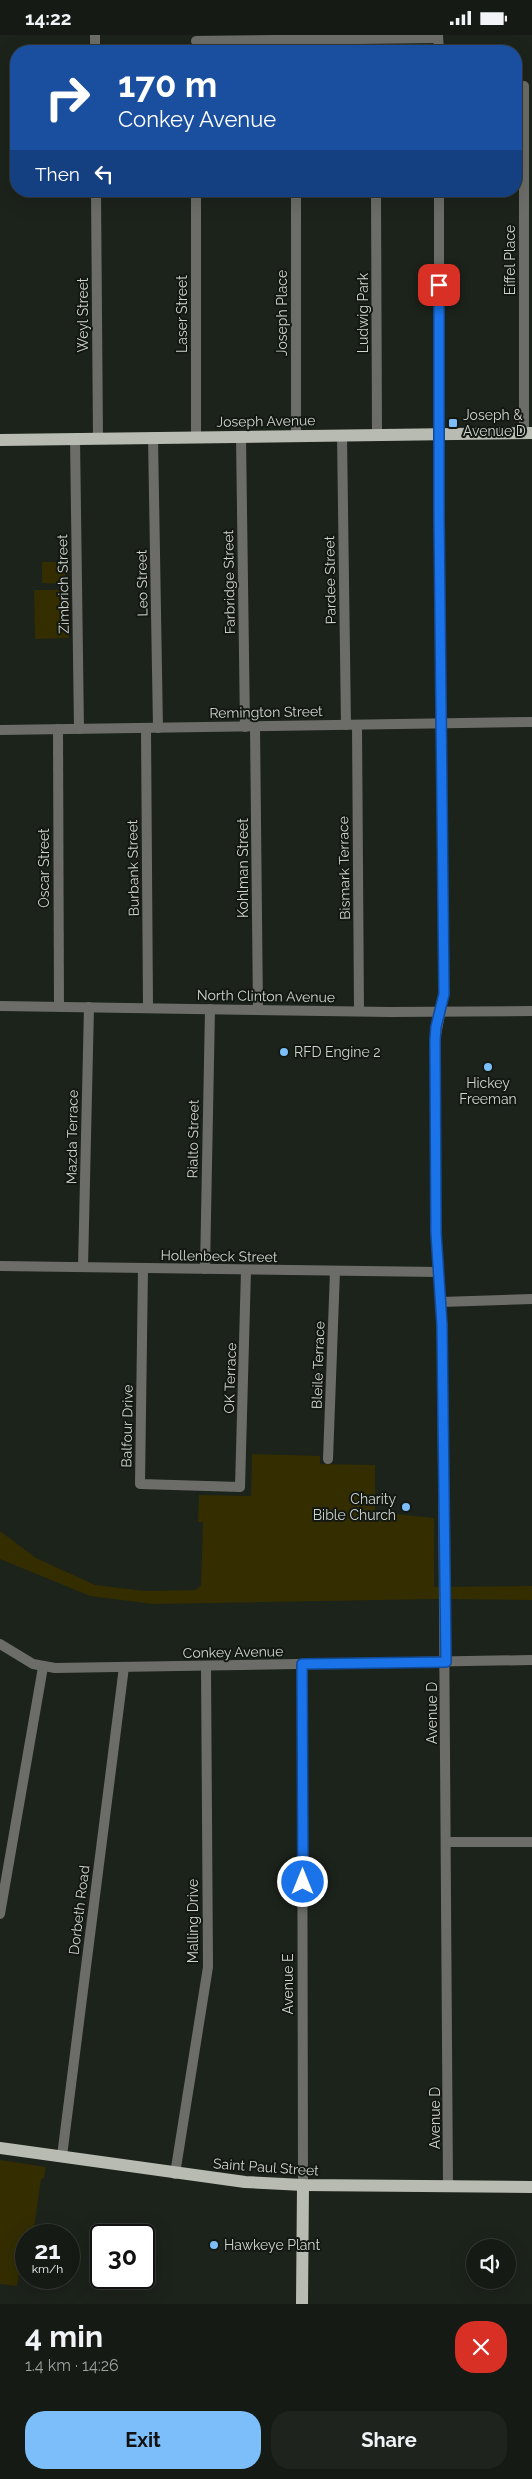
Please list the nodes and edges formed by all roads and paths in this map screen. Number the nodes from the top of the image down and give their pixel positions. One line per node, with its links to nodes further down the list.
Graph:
1 (438, 36): 2 (street)
2 (196, 42)
3 (524, 86): 9 (street, Eiffel Place)
4 (96, 197): 18 (street, Weyl Street)
5 (196, 197): 15 (street, Laser Street)
6 (296, 197): 12 (street, Joseph Place)
7 (376, 197): 10 (street, Ludwig Park)
8 (439, 197): 11 (street, Avenue D)
9 (528, 433): 11 (main road, Joseph Avenue)
10 (377, 434): 11 (main road, Joseph Avenue); 13 (main road, Joseph Avenue)
11 (439, 434): 21 (street, Avenue D)
12 (296, 435): 13 (main road, Joseph Avenue); 16 (main road, Joseph Avenue)
13 (342, 435): 22 (street, Pardee Street)
14 (154, 437): 15 (main road, Joseph Avenue); 18 (main road, Joseph Avenue); 25 (street, Leo Street)
15 (196, 437): 16 (main road, Joseph Avenue)
16 (241, 437): 23 (street, Farbridge Street)
17 (75, 438): 18 (main road, Joseph Avenue); 19 (main road, Joseph Avenue); 27 (street, Zimbrich Street)
18 (98, 438)
19 (0, 440)
20 (532, 722): 21 (street, Remington Street)
21 (441, 723): 22 (street, Remington Street); 37 (street, Avenue D)
22 (351, 725): 23 (street, Remington Street); 35 (street, Bismark Terrace)
23 (250, 727): 25 (street, Remington Street); 34 (street, Kohlman Street)
24 (146, 728): 25 (street, Remington Street); 27 (street, Remington Street); 32 (street, Burbank Street)
25 (158, 728)
26 (58, 729): 27 (street, Remington Street); 28 (street, Remington Street); 30 (street, Oscar Street)
27 (79, 729)
28 (0, 730)
29 (0, 1005): 30 (street, North Clinton Avenue)
30 (59, 1007): 31 (street, North Clinton Avenue)
31 (89, 1007): 32 (street, North Clinton Avenue); 39 (street, Mazda Terrace)
32 (148, 1008): 33 (street, North Clinton Avenue)
33 (210, 1009): 34 (street, North Clinton Avenue); 41 (street, Rialto Street)
34 (258, 1010): 35 (street, North Clinton Avenue)
35 (359, 1011): 37 (street, North Clinton Avenue)
36 (532, 1011): 37 (street, North Clinton Avenue)
37 (441, 1012): 44 (street, Avenue D)
38 (0, 1266): 39 (street, Hollenbeck Street)
39 (83, 1267): 40 (street, Hollenbeck Street)
40 (143, 1268): 41 (street, Hollenbeck Street); 48 (street, Balfour Drive)
41 (205, 1269): 42 (street, Hollenbeck Street)
42 (246, 1270): 43 (street, Hollenbeck Street); 48 (street, OK Terrace)
43 (335, 1271): 44 (street, Hollenbeck Street); 47 (street, Bleile Terrace)
44 (438, 1272): 46 (street, Avenue D)
45 (532, 1299): 46 (street)
46 (441, 1302): 51 (street, Avenue D)
47 (328, 1459)
48 (240, 1487)
49 (0, 1644): 54 (street, Conkey Avenue)
50 (532, 1661): 51 (street, Conkey Avenue)
51 (446, 1662): 52 (street, Conkey Avenue); 56 (street, Avenue D)
52 (302, 1664): 53 (street, Conkey Avenue); 62 (street, Avenue E)
53 (206, 1666): 55 (street, Conkey Avenue); 61 (street, Malling Drive)
54 (43, 1667): 55 (street, Conkey Avenue); 58 (street)
55 (124, 1667): 60 (street, Dorbeth Road)
56 (447, 1842): 57 (street); 63 (street, Avenue D)
57 (532, 1842)
58 (0, 1914)
59 (0, 2148): 60 (main road, Saint Paul Street)
60 (62, 2156): 61 (main road, Saint Paul Street)
61 (175, 2174): 62 (main road, Saint Paul Street)
62 (303, 2185): 63 (main road, Saint Paul Street); 65 (main road, Avenue E)
63 (448, 2186): 64 (main road, Saint Paul Street)
64 (532, 2187)
65 (302, 2304)

